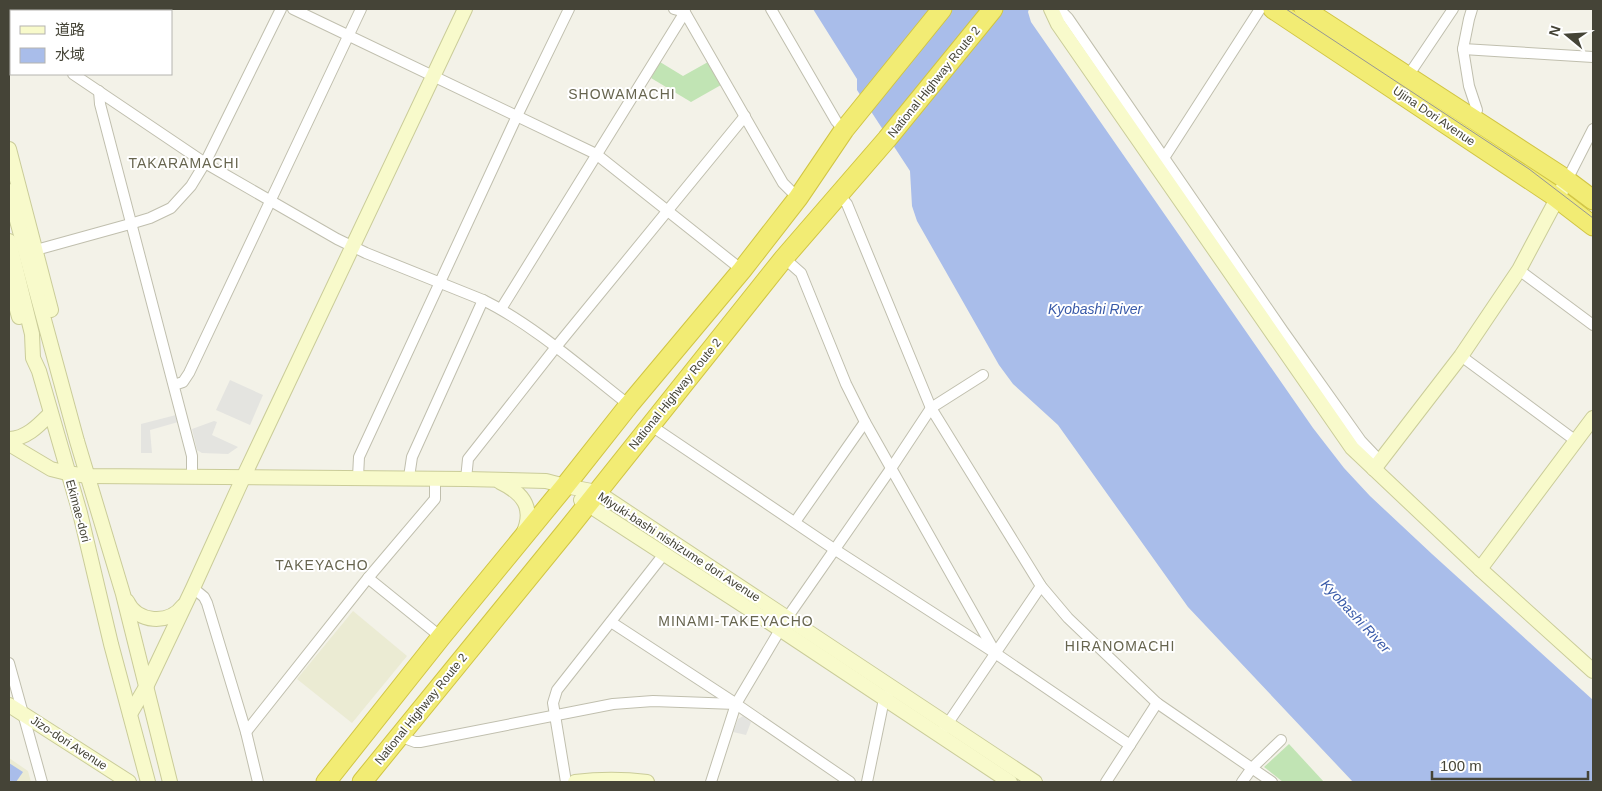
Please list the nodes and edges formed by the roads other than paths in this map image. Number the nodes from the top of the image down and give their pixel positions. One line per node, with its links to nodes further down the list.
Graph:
1 (281, 9): 34 (street)
2 (293, 9): 19 (street)
3 (361, 9): 19 (street)
4 (465, 9): 23 (street)
5 (569, 9): 26 (street)
6 (674, 9): 17 (street)
7 (771, 9): 30 (street)
8 (942, 9): 30 (highway)
9 (993, 9): 37 (highway, National Highway Route 2)
10 (1051, 9): 71 (street)
11 (1060, 9): 33 (street)
12 (1260, 9): 33 (street)
13 (1274, 9): 24 (highway, Ujina Dori Avenue)
14 (1304, 9): 24 (highway, Ujina Dori Avenue)
15 (1452, 9): 18 (street); 24 (street)
16 (1472, 9): 18 (street)
17 (684, 10): 27 (street); 32 (street)
18 (1468, 19): 20 (street)
19 (348, 36): 23 (street); 41 (street)
20 (1464, 49): 21 (street); 28 (street)
21 (1593, 57)
22 (75, 75): 25 (street)
23 (432, 76): 26 (street); 46 (street)
24 (1403, 84): 28 (highway, Ujina Dori Avenue); 39 (highway, Ujina Dori Avenue)
25 (99, 91): 34 (street); 43 (street)
26 (517, 116): 32 (street); 52 (street)
27 (745, 116): 38 (street); 42 (street)
28 (1472, 118): 35 (highway, Ujina Dori Avenue)
29 (1593, 129): 35 (street)
30 (844, 130): 38 (highway)
31 (9, 148): 47 (street)
32 (596, 154): 42 (street); 54 (street)
33 (1164, 158): 71 (street)
34 (205, 164): 41 (street); 43 (street)
35 (1567, 180): 39 (street); 40 (highway, Ujina Dori Avenue)
36 (9, 192): 59 (street)
37 (839, 194): 48 (highway, National Highway Route 2); 63 (street)
38 (798, 198): 49 (highway)
39 (1556, 198): 44 (highway, Ujina Dori Avenue); 50 (street)
40 (1593, 200)
41 (270, 201): 46 (street); 61 (street)
42 (667, 211): 49 (street); 56 (street)
43 (130, 224): 47 (street); 61 (street)
44 (1593, 226)
45 (9, 241): 58 (street, Ekimae-dori)
46 (353, 247): 52 (street); 77 (street)
47 (36, 250): 59 (street)
48 (784, 258): 66 (street); 67 (highway, National Highway Route 2)
49 (742, 270): 62 (highway)
50 (1519, 270): 55 (street); 57 (street)
51 (9, 280): 58 (street)
52 (440, 283): 53 (street); 76 (street)
53 (484, 300): 54 (street); 78 (street)
54 (501, 308): 56 (street)
55 (1593, 326)
56 (556, 347): 62 (street); 80 (street)
57 (1461, 356): 69 (street); 71 (street)
58 (33, 358): 64 (street, Ekimae-dori)
59 (56, 361): 74 (street)
60 (983, 375): 63 (street)
61 (174, 385): 75 (street)
62 (629, 405): 82 (highway)
63 (931, 408): 72 (street); 90 (street)
64 (50, 414): 68 (street); 73 (street, Ekimae-dori)
65 (1593, 418): 69 (street)
66 (865, 422): 72 (street); 84 (street)
67 (650, 425): 83 (highway, National Highway Route 2); 84 (street)
68 (9, 439)
69 (1576, 442): 88 (street)
70 (9, 444): 73 (street, Miyuki-bashi nishizume dori Avenue)
71 (1377, 465): 88 (street)
72 (892, 468): 86 (street); 96 (street)
73 (67, 474): 74 (street, Miyuki-bashi nishizume dori Avenue); 105 (street, Ekimae-dori)
74 (88, 476): 75 (street, Miyuki-bashi nishizume dori Avenue); 91 (street)
75 (192, 476): 77 (street, Miyuki-bashi nishizume dori Avenue)
76 (358, 477): 77 (street, Miyuki-bashi nishizume dori Avenue); 78 (street, Miyuki-bashi nishizume dori Avenue)
77 (242, 478): 92 (street)
78 (409, 478): 79 (street, Miyuki-bashi nishizume dori Avenue)
79 (435, 479): 80 (street, Miyuki-bashi nishizume dori Avenue); 89 (street)
80 (466, 479): 81 (street, Miyuki-bashi nishizume dori Avenue)
81 (496, 480): 82 (street, Miyuki-bashi nishizume dori Avenue); 85 (street)
82 (565, 486): 83 (street, Miyuki-bashi nishizume dori Avenue); 85 (highway)
83 (592, 498): 87 (street, Miyuki-bashi nishizume dori Avenue); 94 (street, Miyuki-bashi nishizume dori Avenue); 109 (highway, National Highway Route 2)
84 (795, 522): 86 (street)
85 (520, 541): 95 (highway)
86 (834, 549): 94 (street); 96 (street)
87 (664, 554): 93 (street); 94 (street, Miyuki-bashi nishizume dori Avenue)
88 (1480, 569): 98 (street)
89 (368, 578): 95 (street); 108 (street)
90 (1041, 586): 96 (street); 101 (street)
91 (123, 594): 92 (street); 99 (street)
92 (190, 594): 99 (street); 108 (street)
93 (611, 622): 102 (street); 106 (street)
94 (783, 624): 100 (street, Miyuki-bashi nishizume dori Avenue); 102 (street)
95 (442, 637): 118 (highway)
96 (995, 653): 107 (street); 111 (street)
97 (9, 663): 104 (street)
98 (1593, 671)
99 (146, 687): 105 (street); 116 (street)
100 (888, 694): 107 (street, Miyuki-bashi nishizume dori Avenue); 125 (street)
101 (1157, 703): 111 (street); 112 (street)
102 (736, 704): 106 (street); 123 (street); 124 (street)
103 (9, 705): 104 (street, Jizo-dori Avenue)
104 (23, 714): 113 (street); 114 (street, Jizo-dori Avenue)
105 (130, 714): 115 (street, Ekimae-dori)
106 (555, 715): 109 (street); 120 (street)
107 (943, 730): 126 (street, Miyuki-bashi nishizume dori Avenue); 127 (street, Miyuki-bashi nishizume dori Avenue)
108 (246, 732): 117 (street)
109 (399, 736): 119 (highway, National Highway Route 2)
110 (1281, 740): 112 (street)
111 (1130, 745): 128 (street)
112 (1252, 768): 129 (street); 130 (street)
113 (42, 782)
114 (129, 782)
115 (148, 782)
116 (170, 782)
117 (258, 782)
118 (326, 782)
119 (362, 782)
120 (566, 782)
121 (575, 782): 122 (street)
122 (647, 782)
123 (711, 782)
124 (850, 782)
125 (867, 782)
126 (1010, 782)
127 (1035, 782)
128 (1106, 782)
129 (1242, 782)
130 (1272, 782)

